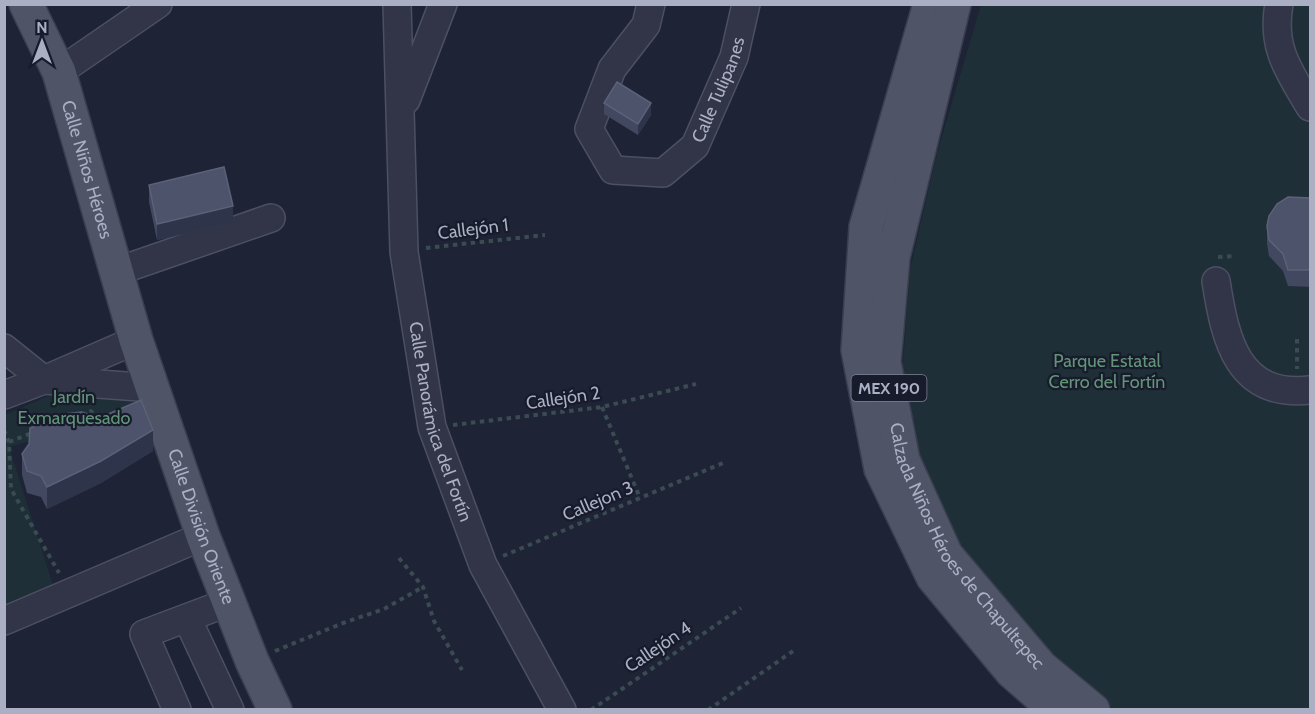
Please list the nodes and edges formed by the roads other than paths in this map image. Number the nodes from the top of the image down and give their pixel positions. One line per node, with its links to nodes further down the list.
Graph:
1 (26, 4): 10 (main road, Calle Niños Héroes)
2 (158, 4): 10 (street)
3 (397, 4): 12 (street, Calle Panorámica del Fortín)
4 (443, 4): 12 (street)
5 (651, 4): 6 (street, Calle Tulipanes)
6 (746, 4)
7 (930, 4): 30 (main road, Calzada Niños Héroes de Chapultepec / MEX 190)
8 (954, 4): 31 (main road, Calzada Niños Héroes de Chapultepec / MEX 190)
9 (1279, 4): 11 (street)
10 (59, 72): 14 (main road, Calle Niños Héroes)
11 (1311, 107)
12 (402, 110): 29 (street, Calle Panorámica del Fortín)
13 (271, 218): 14 (street)
14 (118, 270): 16 (main road, Calle Niños Héroes)
15 (1216, 281): 20 (street)
16 (136, 340): 18 (street); 19 (main road, Calle División Oriente)
17 (4, 348): 18 (street)
18 (44, 380): 19 (street); 21 (street)
19 (153, 388): 22 (main road, Calle División Oriente)
20 (1311, 390)
21 (4, 395)
22 (203, 536): 23 (main road, Calle División Oriente); 25 (street)
23 (229, 602): 24 (street); 28 (main road, Calle División Oriente)
24 (187, 618): 26 (street); 27 (street)
25 (4, 621)
26 (177, 710)
27 (230, 710)
28 (275, 710)
29 (562, 710)
30 (1056, 710)
31 (1093, 710)

